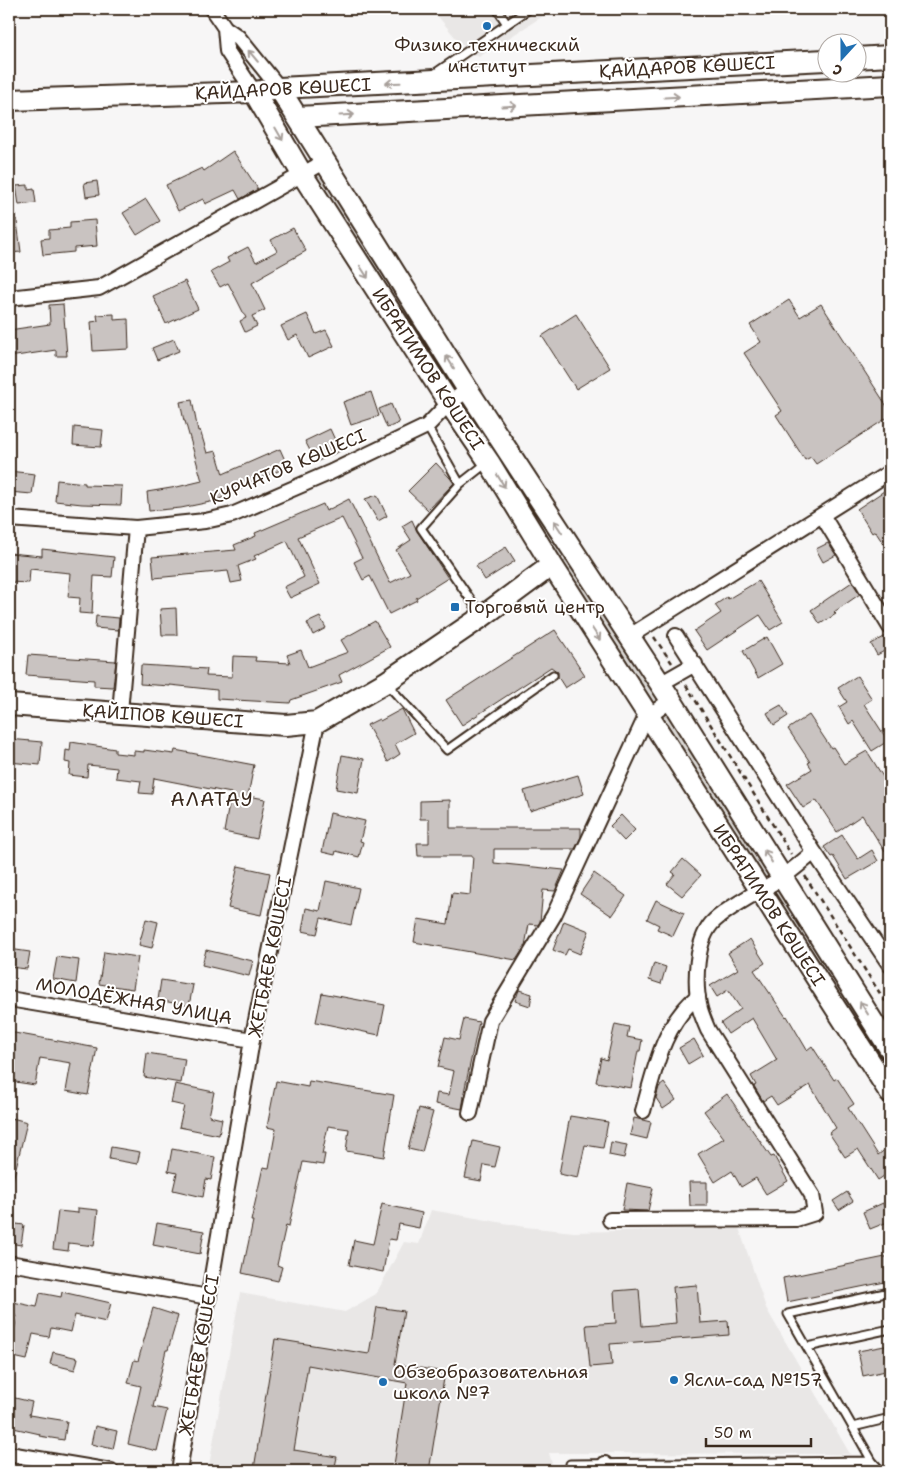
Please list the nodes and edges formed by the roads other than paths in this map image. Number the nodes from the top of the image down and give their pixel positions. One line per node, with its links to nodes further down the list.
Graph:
1 (212, 9): 5 (street, ИБРАГИМОВ КӨШЕСІ)
2 (497, 9): 4 (lane)
3 (529, 9): 4 (lane)
4 (507, 24): 9 (lane)
5 (225, 28): 11 (street, ИБРАГИМОВ КӨШЕСІ, one-way to 5); 12 (street, ИБРАГИМОВ КӨШЕСІ)
6 (890, 56): 7 (street)
7 (866, 57)
8 (816, 61): 9 (street, ҚАЙДАРОВ КӨШЕСІ)
9 (424, 81): 11 (street, ҚАЙДАРОВ КӨШЕСІ, one-way to 11)
10 (890, 85): 14 (street, one-way to 10)
11 (279, 88): 12 (street, ҚАЙДАРОВ КӨШЕСІ); 14 (street, ИБРАГИМОВ КӨШЕСІ)
12 (254, 92): 13 (street, ҚАЙДАРОВ КӨШЕСІ); 16 (street, ИБРАГИМОВ КӨШЕСІ, one-way to 16)
13 (9, 100)
14 (298, 118): 15 (street, ИБРАГИМОВ КӨШЕСІ)
15 (326, 161): 16 (street); 18 (street, ИБРАГИМОВ КӨШЕСІ, one-way to 15)
16 (302, 174): 17 (street); 19 (street, ИБРАГИМОВ КӨШЕСІ, one-way to 19)
17 (9, 298)
18 (468, 390): 19 (street, КУРЧАТОВ КӨШЕСІ); 27 (street, ИБРАГИМОВ КӨШЕСІ, one-way to 18)
19 (449, 403): 20 (street, КУРЧАТОВ КӨШЕСІ); 21 (street, ИБРАГИМОВ КӨШЕСІ)
20 (427, 426): 23 (lane); 26 (street, КУРЧАТОВ КӨШЕСІ)
21 (489, 462): 23 (lane); 28 (street, ИБРАГИМОВ КӨШЕСІ, one-way to 28)
22 (890, 472): 24 (street)
23 (460, 484): 29 (lane)
24 (822, 515): 30 (street); 31 (street)
25 (9, 519): 26 (street, КУРЧАТОВ КӨШЕСІ)
26 (136, 528): 38 (street)
27 (575, 553): 28 (street); 31 (street, ИБРАГИМОВ КӨШЕСІ)
28 (552, 565): 29 (street); 39 (street, ИБРАГИМОВ КӨШЕСІ, one-way to 39)
29 (482, 616): 35 (street)
30 (890, 627)
31 (630, 636): 36 (street, ИБРАГИМОВ КӨШЕСІ)
32 (676, 636): 33 (street)
33 (695, 664): 36 (street); 41 (street)
34 (553, 675): 35 (lane)
35 (386, 682): 40 (street)
36 (665, 692): 39 (street); 42 (street, ИБРАГИМОВ КӨШЕСІ, one-way to 36)
37 (9, 705): 38 (street, ҚАЙІПОВ КӨШЕСІ)
38 (120, 712): 40 (street, ҚАЙІПОВ КӨШЕСІ)
39 (649, 716): 43 (street, ИБРАГИМОВ КӨШЕСІ); 51 (street)
40 (317, 722): 47 (street, ЖЕТБАЕВ КӨШЕСІ)
41 (814, 852): 42 (street); 44 (street)
42 (782, 878): 43 (street); 48 (street, ИБРАГИМОВ КӨШЕСІ, one-way to 42)
43 (760, 890): 45 (street); 49 (street, ИБРАГИМОВ КӨШЕСІ)
44 (890, 965)
45 (698, 996): 50 (street); 52 (street)
46 (9, 999): 47 (street, МОЛОДЁЖНАЯ УЛИЦА)
47 (252, 1040): 55 (street, ЖЕТБАЕВ КӨШЕСІ)
48 (890, 1049)
49 (890, 1093)
50 (643, 1110)
51 (470, 1113)
52 (610, 1220)
53 (9, 1263): 55 (street)
54 (890, 1292): 57 (lane)
55 (209, 1297): 65 (street, ЖЕТБАЕВ КӨШЕСІ)
56 (890, 1329): 57 (lane)
57 (806, 1347): 59 (lane)
58 (890, 1418): 59 (lane)
59 (853, 1427): 61 (lane)
60 (9, 1454): 64 (street)
61 (872, 1461): 63 (lane); 66 (lane)
62 (570, 1464): 63 (lane)
63 (606, 1468)
64 (111, 1471)
65 (179, 1471)
66 (881, 1471)

